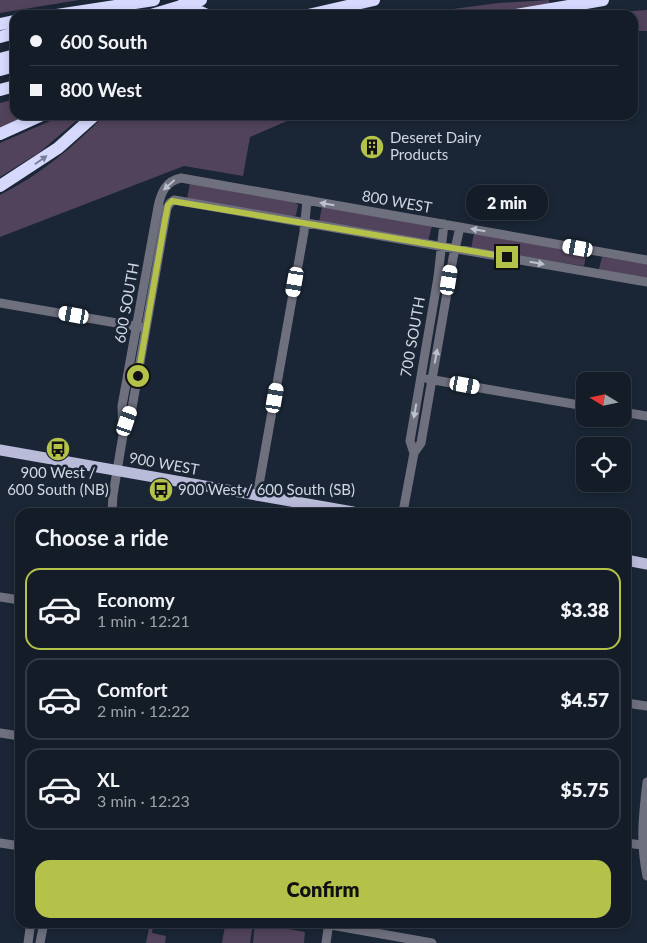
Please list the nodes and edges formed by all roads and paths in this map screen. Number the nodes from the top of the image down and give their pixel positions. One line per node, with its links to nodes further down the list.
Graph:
1 (154, 0): 7 (highway)
2 (167, 0): 8 (highway)
3 (177, 0): 10 (highway)
4 (201, 0): 9 (highway)
5 (374, 0): 11 (highway)
6 (603, 0): 12 (highway)
7 (89, 10)
8 (122, 10)
9 (168, 10)
10 (197, 10)
11 (330, 10)
12 (545, 10)
13 (31, 120): 15 (highway)
14 (89, 120): 16 (highway, one-way to 14)
15 (0, 134)
16 (0, 186)
17 (307, 200): 18 (street, 800 WEST, one-way to 18); 19 (street); 20 (street, 800 WEST, one-way to 17)
18 (158, 206): 29 (street, 600 SOUTH)
19 (305, 222): 22 (street); 29 (street, 600 SOUTH); 38 (street)
20 (444, 224): 21 (street, 800 WEST); 22 (street, 700 SOUTH)
21 (460, 227): 23 (street, 700 SOUTH); 24 (street, 800 WEST, one-way to 21)
22 (442, 246): 23 (street); 27 (street, 700 SOUTH)
23 (455, 248): 25 (street, one-way to 25); 28 (street, 700 SOUTH)
24 (647, 260)
25 (647, 282)
26 (0, 302): 29 (street)
27 (432, 309): 28 (street); 30 (street, 700 SOUTH)
28 (444, 312): 31 (street, 700 SOUTH, one-way to 28)
29 (141, 327): 37 (street, 600 SOUTH)
30 (421, 378): 31 (street); 36 (street, 700 SOUTH, one-way to 36)
31 (432, 380): 32 (street); 36 (street, 700 SOUTH)
32 (576, 404)
33 (631, 413): 34 (street)
34 (647, 416)
35 (0, 450): 37 (main road, 900 WEST)
36 (414, 453): 41 (street, 700 SOUTH)
37 (117, 471): 38 (main road, 900 WEST); 39 (street, 600 SOUTH)
38 (257, 496): 40 (main road, 900 WEST)
39 (112, 508)
40 (329, 508)
41 (404, 508)
42 (631, 561): 43 (main road)
43 (647, 564)
44 (0, 596): 45 (street)
45 (15, 599)
46 (631, 704): 47 (street)
47 (647, 706)
48 (0, 733): 49 (street)
49 (15, 735)
50 (647, 782): 54 (street)
51 (0, 843): 53 (street)
52 (631, 844): 54 (street)
53 (15, 845)
54 (642, 845): 55 (street)
55 (647, 876)
56 (30, 928): 60 (street)
57 (43, 928): 61 (street)
58 (328, 928): 62 (street)
59 (351, 928): 63 (street)
60 (28, 943)
61 (40, 943)
62 (326, 943)
63 (432, 943)

